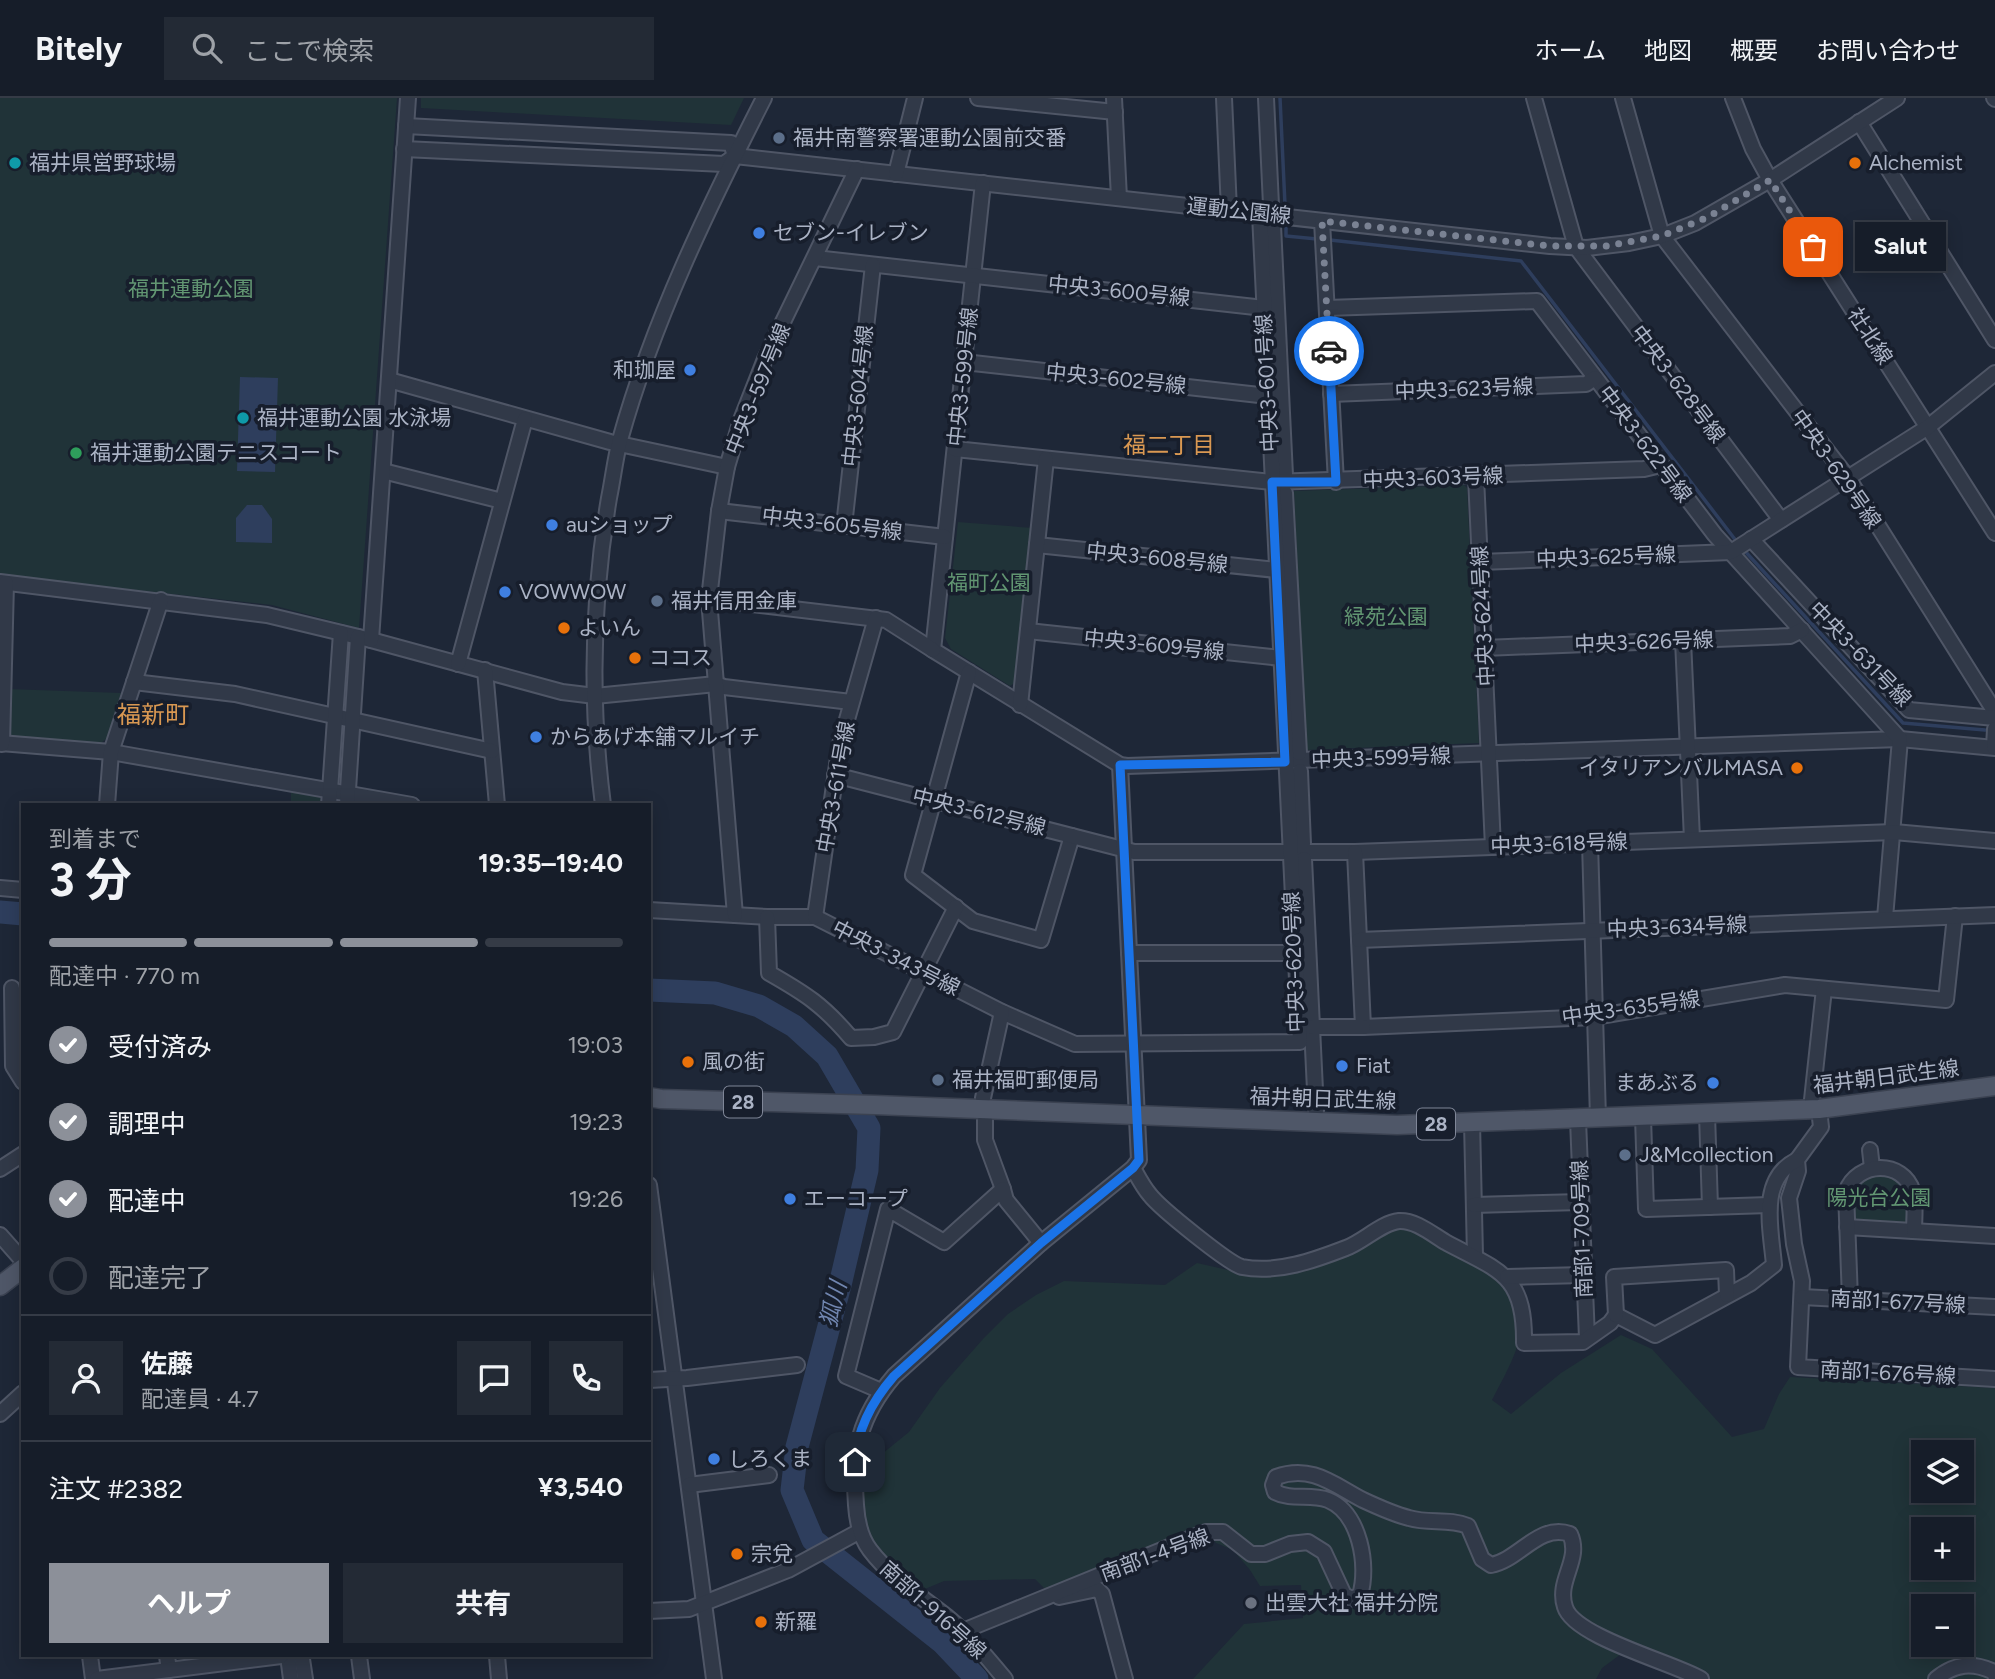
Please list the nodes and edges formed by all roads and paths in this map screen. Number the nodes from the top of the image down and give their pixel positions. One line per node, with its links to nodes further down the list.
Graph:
1 (408, 98): 13 (street)
2 (764, 98): 15 (street)
3 (915, 98): 17 (street)
4 (978, 98): 11 (street)
5 (1224, 98): 22 (street)
6 (1266, 98): 21 (street, 中央3-601号線)
7 (1534, 98): 26 (street)
8 (1623, 98): 25 (street)
9 (1733, 98): 18 (street, 社北線)
10 (1897, 98): 12 (street, 運動公園線)
11 (1114, 105): 20 (street)
12 (1858, 122): 18 (street, 運動公園線); 32 (street)
13 (406, 126): 14 (street); 15 (street)
14 (404, 149): 15 (street); 36 (street)
15 (735, 156): 16 (street, 運動公園線); 41 (street)
16 (857, 169): 17 (street, 運動公園線); 27 (street, 中央3-597号線)
17 (896, 174): 19 (street, 運動公園線)
18 (1770, 180): 25 (street, 運動公園線); 40 (street, 社北線)
19 (983, 183): 20 (street, 運動公園線); 29 (street, 中央3-599号線)
20 (1119, 198): 22 (street, 運動公園線)
21 (1265, 209): 22 (street, 運動公園線); 23 (street, 運動公園線); 30 (street, 中央3-601号線)
22 (1229, 211)
23 (1322, 221): 26 (street, 運動公園線); 31 (street)
24 (1273, 225): 49 (street)
25 (1662, 236): 26 (street, 運動公園線); 48 (street, 中央3-629号線)
26 (1577, 247): 54 (street, 中央3-628号線)
27 (815, 258): 28 (street, 中央3-600号線); 45 (street, 中央3-597号線)
28 (873, 265): 29 (street, 中央3-600号線); 55 (street, 中央3-604号線)
29 (974, 275): 30 (street, 中央3-600号線); 33 (street, 中央3-599号線)
30 (1264, 308): 38 (street, 中央3-601号線)
31 (1327, 308): 35 (street, 中央3-622号線); 37 (street)
32 (1995, 340)
33 (964, 362): 38 (street, 中央3-602号線); 42 (street, 中央3-599号線)
34 (1995, 373): 40 (street)
35 (1595, 378): 37 (street, 中央3-623号線); 44 (street, 中央3-622号線)
36 (388, 380): 39 (street); 46 (street)
37 (1331, 394): 50 (street)
38 (1268, 396): 49 (street, 中央3-601号線)
39 (525, 419): 41 (street); 52 (street)
40 (1928, 427): 48 (street); 56 (street, 社北線)
41 (619, 443): 45 (street); 79 (street)
42 (955, 449): 43 (street, 中央3-603号線); 57 (street, 中央3-599号線)
43 (1046, 459): 49 (street, 中央3-603号線); 58 (street)
44 (1661, 465): 47 (street, 中央3-603号線); 59 (street, 中央3-622号線)
45 (727, 467): 53 (street, 中央3-597号線)
46 (383, 471): 52 (street); 69 (street)
47 (1476, 477): 50 (street, 中央3-603号線); 60 (street, 中央3-624号線)
48 (1848, 478): 54 (street); 82 (street, 中央3-629号線)
49 (1278, 479): 50 (street, 中央3-603号線); 61 (street, 中央3-601号線)
50 (1336, 482)
51 (1285, 493): 93 (street)
52 (502, 501): 74 (street)
53 (719, 511): 55 (street, 中央3-605号線); 63 (street, 中央3-597号線)
54 (1781, 520): 59 (street)
55 (844, 526): 57 (street, 中央3-605号線)
56 (1995, 533)
57 (945, 537): 72 (street, 中央3-599号線)
58 (1037, 545): 61 (street, 中央3-608号線); 67 (street)
59 (1741, 546): 60 (street, 中央3-625号線); 66 (street, 中央3-622号線); 85 (street, 中央3-631号線)
60 (1480, 562): 71 (street, 中央3-624号線)
61 (1276, 570): 73 (street, 中央3-601号線)
62 (3, 582): 64 (street); 88 (street)
63 (709, 598): 65 (street); 78 (street, 中央3-597号線)
64 (161, 600): 68 (street); 77 (street)
65 (876, 618): 72 (street); 80 (street, 中央3-611号線)
66 (1802, 630): 70 (street, 中央3-626号線); 87 (street, 中央3-622号線)
67 (1028, 631): 73 (street, 中央3-609号線); 81 (street)
68 (341, 633): 69 (street); 83 (street)
69 (365, 638): 74 (street); 84 (street)
70 (1683, 640): 71 (street, 中央3-626号線); 89 (street)
71 (1485, 648): 94 (street, 中央3-624号線)
72 (933, 650): 76 (street)
73 (1280, 658): 95 (street, 中央3-601号線)
74 (458, 664): 75 (street)
75 (485, 670): 79 (street); 91 (street)
76 (969, 672): 81 (street); 101 (street)
77 (134, 682): 83 (street); 92 (street)
78 (716, 684): 79 (street); 80 (street); 120 (street, 中央3-597号線)
79 (595, 696): 105 (street)
80 (851, 702): 98 (street, 中央3-611号線)
81 (1020, 705): 96 (street)
82 (1995, 712)
83 (336, 716): 84 (street); 99 (street)
84 (353, 718): 91 (street); 100 (street)
85 (1995, 718)
86 (1995, 729): 90 (street)
87 (1900, 739): 89 (street, 中央3-599号線); 90 (street, 中央3-599号線); 106 (street)
88 (1, 743): 92 (street)
89 (1689, 747): 94 (street, 中央3-599号線); 108 (street)
90 (1994, 747)
91 (492, 751): 104 (street)
92 (111, 752): 99 (street); 102 (street)
93 (1299, 753)
94 (1490, 755): 95 (street, 中央3-599号線); 111 (street, 中央3-624号線)
95 (1285, 762): 96 (street, 中央3-599号線); 112 (street, 中央3-620号線)
96 (1120, 765): 113 (street)
97 (1300, 771): 112 (street)
98 (835, 775): 101 (street, 中央3-612号線); 124 (street, 中央3-611号線)
99 (329, 798): 100 (street)
100 (348, 799): 103 (street)
101 (934, 801): 107 (street, 中央3-612号線); 118 (street)
102 (107, 803)
103 (391, 803)
104 (497, 803)
105 (603, 803)
106 (1894, 832): 108 (street, 中央3-618号線); 109 (street, 中央3-618号線); 125 (street)
107 (1072, 836): 113 (street, 中央3-612号線); 118 (street)
108 (1692, 839): 110 (street, 中央3-618号線)
109 (1995, 841)
110 (1590, 843): 111 (street, 中央3-618号線); 126 (street)
111 (1493, 847): 114 (street, 中央3-618号線)
112 (1297, 848): 113 (street, 中央3-618号線); 114 (street, 中央3-618号線); 129 (street, 中央3-620号線)
113 (1124, 850): 128 (street)
114 (1355, 852): 127 (street)
115 (1304, 859): 135 (street)
116 (0, 888): 117 (street)
117 (21, 890)
118 (956, 907): 130 (street)
119 (651, 910): 120 (street, 中央3-343号線)
120 (735, 915): 123 (street, 中央3-343号線)
121 (1995, 915): 122 (street, 中央3-634号線)
122 (1955, 916): 125 (street, 中央3-634号線); 132 (street, 中央3-635号線)
123 (766, 917): 124 (street, 中央3-343号線); 130 (street)
124 (815, 917): 130 (street, 中央3-343号線)
125 (1885, 918): 126 (street, 中央3-634号線)
126 (1592, 930): 127 (street, 中央3-634号線); 134 (street)
127 (1359, 940): 136 (street)
128 (1129, 953): 129 (street); 137 (street)
129 (1296, 953): 137 (street, 中央3-620号線)
130 (923, 972): 133 (street, 中央3-343号線)
131 (12, 988): 138 (street)
132 (1824, 989): 134 (street, 中央3-635号線); 143 (street, 南部1-676号線)
133 (1002, 1012): 137 (street, 中央3-343号線); 142 (street)
134 (1594, 1017): 136 (street, 中央3-635号線); 148 (street)
135 (1313, 1027): 136 (street, 中央3-635号線); 144 (street)
136 (1363, 1027)
137 (1134, 1043): 146 (street)
138 (7, 1066): 139 (street)
139 (21, 1080)
140 (1995, 1086): 143 (main road, 福井朝日武生線 / 28)
141 (651, 1097): 146 (main road, 福井朝日武生線 / 28)
142 (983, 1098)
143 (1815, 1109): 145 (main road, 福井朝日武生線 / 28); 154 (street, 南部1-676号線)
144 (1316, 1111)
145 (1707, 1114): 147 (main road, 福井朝日武生線 / 28); 163 (street)
146 (1138, 1116): 151 (main road, 福井朝日武生線 / 28); 155 (street)
147 (1643, 1117): 148 (main road, 福井朝日武生線 / 28); 163 (street)
148 (1598, 1118): 150 (main road, 福井朝日武生線 / 28)
149 (985, 1120): 158 (street)
150 (1578, 1120): 151 (main road, 福井朝日武生線 / 28); 160 (street, 南部1-709号線)
151 (1472, 1122): 161 (street)
152 (1870, 1150): 156 (street)
153 (21, 1155): 157 (street)
154 (1797, 1160): 162 (street); 176 (street, 南部1-676号線)
155 (1133, 1168): 168 (street, 南部1-916号線); 169 (street)
156 (1872, 1168): 164 (street); 165 (street)
157 (0, 1169)
158 (1003, 1189): 168 (street); 185 (street)
159 (651, 1200): 182 (street)
160 (1581, 1202): 161 (street); 172 (street, 南部1-709号線)
161 (1474, 1205): 169 (street)
162 (1769, 1205): 163 (street); 175 (street)
163 (1710, 1207)
164 (1847, 1227): 165 (street); 177 (street)
165 (1914, 1231): 167 (street)
166 (0, 1235): 170 (street)
167 (1995, 1236)
168 (1041, 1243): 185 (street, 南部1-916号線)
169 (1475, 1256): 173 (street)
170 (21, 1259)
171 (21, 1270): 174 (main road)
172 (1584, 1275): 173 (street); 180 (street, 南部1-709号線)
173 (1507, 1277): 180 (street)
174 (0, 1286)
175 (1727, 1295): 179 (street); 179 (street)
176 (1802, 1297): 177 (street, 南部1-677号線); 183 (street, 南部1-676号線)
177 (1850, 1299): 178 (street, 南部1-677号線)
178 (1995, 1307)
179 (1616, 1315): 180 (street)
180 (1587, 1338)
181 (797, 1365): 182 (street)
182 (675, 1378): 184 (street); 189 (street)
183 (1995, 1379)
184 (651, 1380)
185 (881, 1391): 190 (street, 南部1-916号線)
186 (21, 1396): 187 (street)
187 (0, 1414)
188 (769, 1475): 189 (street)
189 (689, 1485): 192 (street)
190 (860, 1531): 192 (street); 194 (street, 南部1-916号線)
191 (1039, 1600): 194 (street, 南部1-4号線); 209 (street); 210 (street, 南部1-4号線)
192 (704, 1601): 193 (street); 207 (street)
193 (651, 1611)
194 (963, 1631): 208 (street, 南部1-916号線)
195 (90, 1657): 202 (street)
196 (265, 1657): 200 (street)
197 (359, 1657): 205 (street)
198 (497, 1657): 206 (street)
199 (295, 1658): 203 (street); 204 (street)
200 (168, 1663): 202 (street)
201 (1995, 1675): 211 (street)
202 (95, 1679)
203 (291, 1679)
204 (305, 1679)
205 (362, 1679)
206 (499, 1679)
207 (714, 1679)
208 (1005, 1679)
209 (1125, 1679)
210 (1701, 1679)
211 (1936, 1679)

